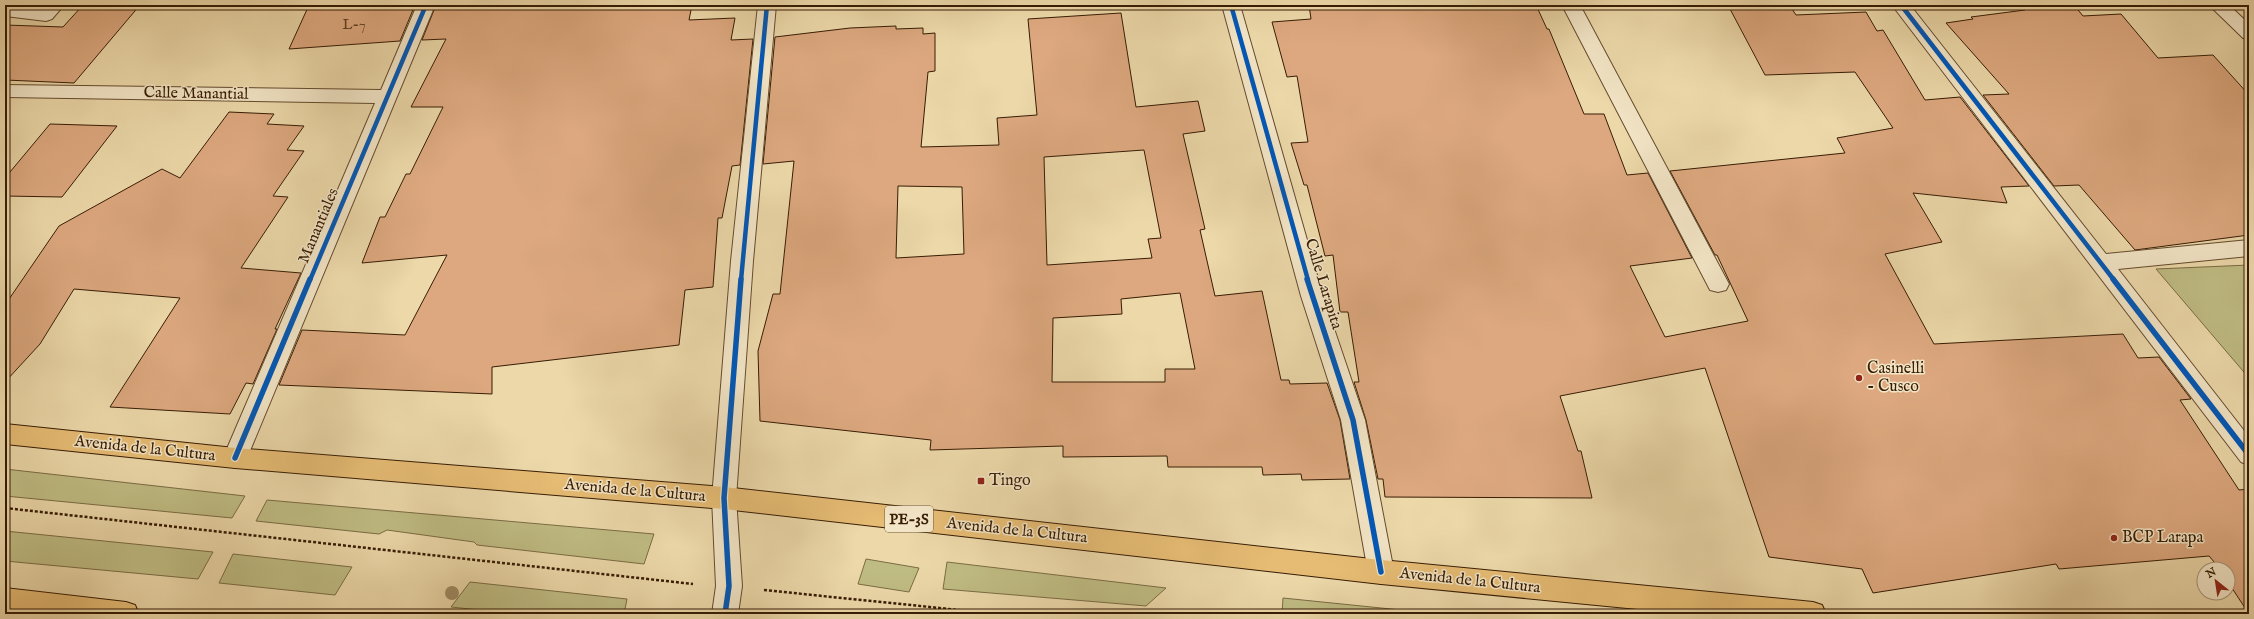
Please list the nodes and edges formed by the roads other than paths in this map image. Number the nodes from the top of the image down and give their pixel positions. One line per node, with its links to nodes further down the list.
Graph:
1 (55, 5): 8 (street)
2 (426, 5): 11 (street, Manantiales)
3 (766, 5): 18 (street)
4 (1231, 5): 19 (street, Calle Larapita)
5 (1571, 5): 14 (street)
6 (1901, 5): 13 (street)
7 (2218, 5): 9 (street)
8 (5, 10)
9 (2249, 34)
10 (5, 91): 11 (street, Calle Manantial)
11 (387, 97): 17 (street, Manantiales)
12 (2249, 248): 13 (street)
13 (2101, 263): 16 (street)
14 (1718, 284)
15 (5, 434): 17 (highway, Avenida de la Cultura / PE-3S)
16 (2249, 455)
17 (235, 458): 18 (highway, Avenida de la Cultura / PE-3S)
18 (724, 498): 19 (highway, Avenida de la Cultura / PE-3S); 22 (street)
19 (1381, 572): 23 (highway, Avenida de la Cultura / PE-3S)
20 (5, 600): 21 (highway)
21 (126, 614)
22 (725, 614)
23 (1813, 614)

